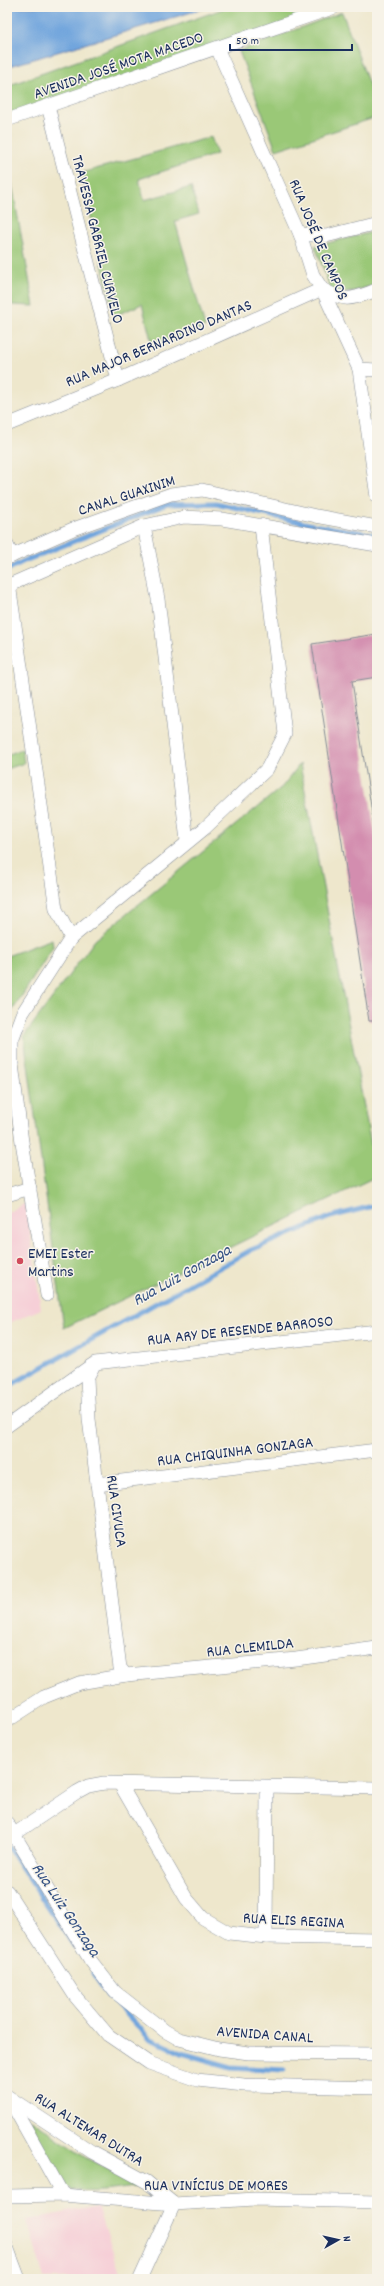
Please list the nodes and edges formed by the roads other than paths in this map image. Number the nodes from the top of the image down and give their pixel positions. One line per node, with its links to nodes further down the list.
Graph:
1 (335, 7): 2 (street, AVENIDA JOSÉ MOTA MACEDO)
2 (217, 48): 3 (street, AVENIDA JOSÉ MOTA MACEDO); 6 (street, RUA JOSÉ DE CAMPOS)
3 (48, 106): 4 (street, AVENIDA JOSÉ MOTA MACEDO); 11 (street, TRAVESSA GABRIEL CURVELO)
4 (7, 120)
5 (377, 223): 6 (street)
6 (300, 234): 7 (street, RUA JOSÉ DE CAMPOS)
7 (322, 289): 8 (street); 9 (street, RUA JOSÉ DE CAMPOS); 11 (street, RUA MAJOR BERNARDINO DANTAS)
8 (377, 290)
9 (359, 369): 10 (street); 13 (street, RUA JOSÉ DE CAMPOS)
10 (377, 370)
11 (118, 380): 12 (street, RUA MAJOR BERNARDINO DANTAS)
12 (7, 425)
13 (377, 497)
14 (261, 525): 15 (street); 17 (street); 20 (street)
15 (144, 526): 19 (street); 20 (street)
16 (377, 527): 18 (street, CANAL GUAXINIM)
17 (377, 545)
18 (9, 553)
19 (8, 585): 21 (street)
20 (188, 841): 21 (street)
21 (71, 938): 22 (street)
22 (11, 1094): 23 (street)
23 (30, 1188): 24 (street); 25 (street)
24 (7, 1195)
25 (47, 1295)
26 (377, 1331): 27 (street, RUA ARY DE RESENDE BARROSO)
27 (101, 1362): 28 (street); 30 (street, RUA CIVUCA)
28 (7, 1426)
29 (377, 1450): 30 (street, RUA CHIQUINHA GONZAGA)
30 (97, 1484): 32 (street, RUA CIVUCA)
31 (377, 1648): 32 (street, RUA CLEMILDA)
32 (126, 1675): 33 (street, RUA CLEMILDA)
33 (7, 1721)
34 (120, 1784): 35 (street); 38 (street); 40 (street, RUA ELIS REGINA)
35 (266, 1787): 36 (street); 40 (street)
36 (377, 1788)
37 (7, 1823): 38 (street, AVENIDA CANAL)
38 (9, 1838): 42 (street, AVENIDA CANAL)
39 (7, 1891): 43 (street)
40 (266, 1938): 41 (street, RUA ELIS REGINA)
41 (377, 1940)
42 (377, 2054)
43 (377, 2088)
44 (7, 2096): 45 (street, RUA ALTEMAR DUTRA); 48 (street, RUA ALTEMAR DUTRA)
45 (63, 2195): 46 (street, RUA VINÍCIUS DE MORES); 48 (street, RUA VINÍCIUS DE MORES)
46 (7, 2196)
47 (377, 2202): 48 (street, RUA VINÍCIUS DE MORES)
48 (174, 2204): 51 (street)
49 (7, 2247): 50 (street)
50 (18, 2279)
51 (140, 2279)

